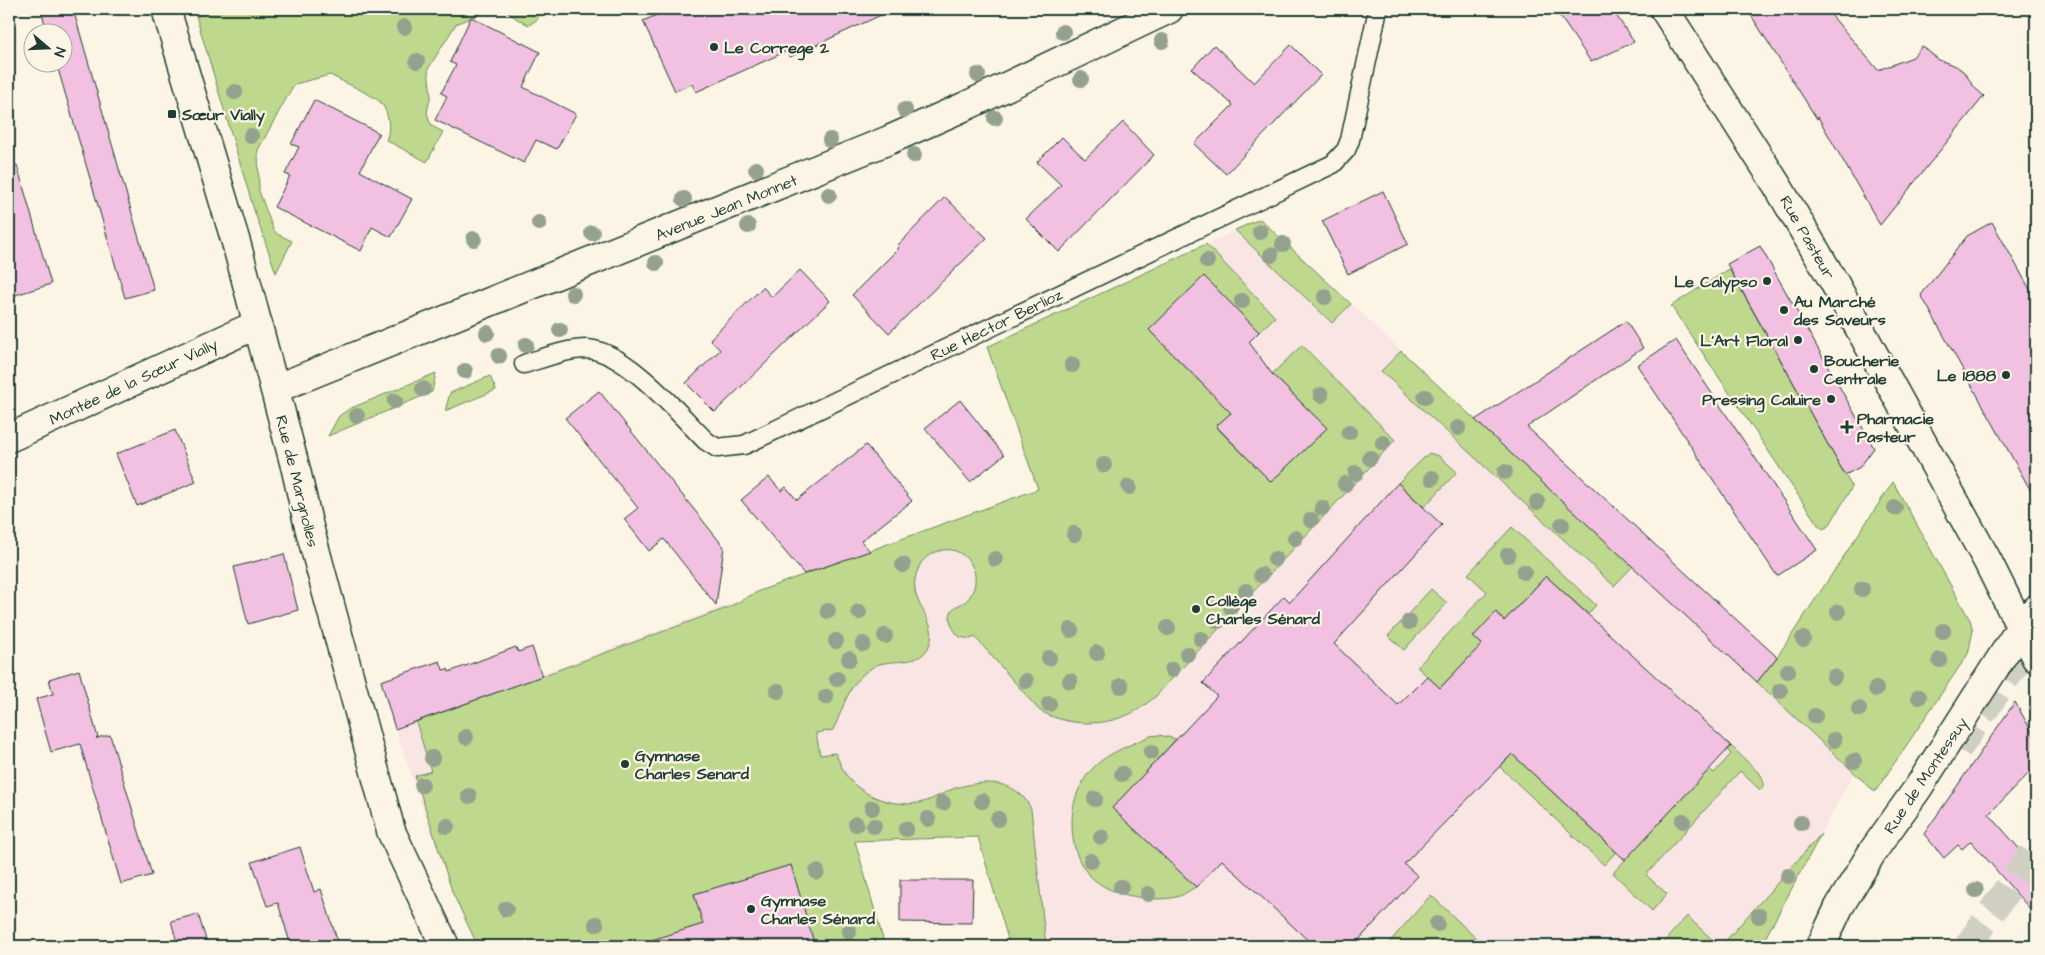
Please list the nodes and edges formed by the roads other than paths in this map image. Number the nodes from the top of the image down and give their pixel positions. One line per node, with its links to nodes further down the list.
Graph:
1 (166, 9): 5 (street, Rue de Margnolles)
2 (1169, 9): 7 (street, Avenue Jean Monnet)
3 (1378, 9): 6 (lane, Rue Hector Berlioz)
4 (1664, 9): 9 (street, Rue Pasteur)
5 (258, 324): 7 (street, Rue de Margnolles); 8 (street, Montée de la Sœur Vially)
6 (524, 364)
7 (275, 389): 11 (street, Rue de Margnolles)
8 (9, 438)
9 (2029, 618): 10 (street, Rue Pasteur); 12 (street, Rue de Montessuy)
10 (2036, 658)
11 (446, 946)
12 (1821, 946)

